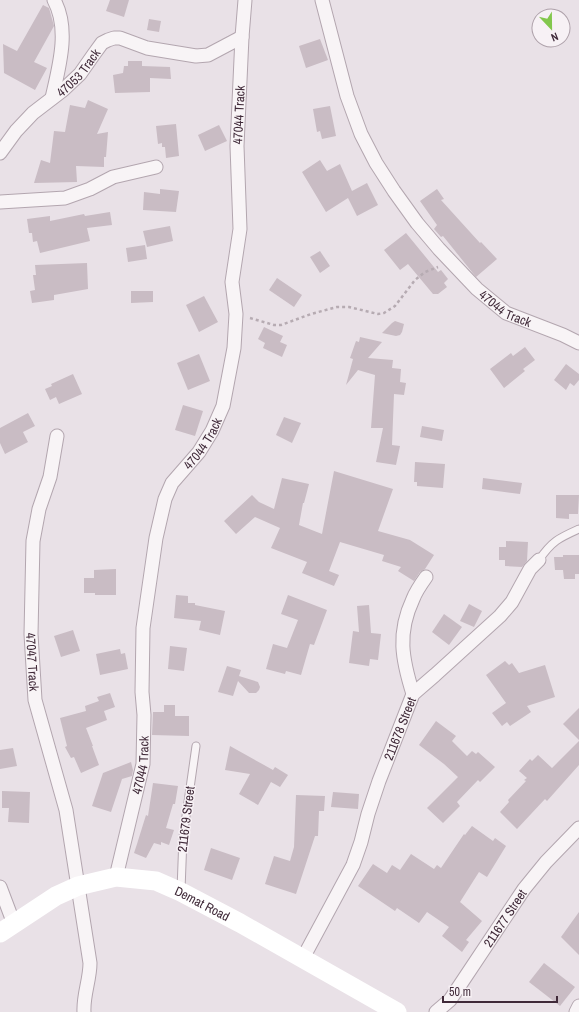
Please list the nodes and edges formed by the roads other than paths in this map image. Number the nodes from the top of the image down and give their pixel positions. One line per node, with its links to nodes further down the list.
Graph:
1 (54, 0): 5 (street)
2 (245, 0): 4 (street, 47044 Track)
3 (322, 0): 9 (street, 47044 Track)
4 (242, 38): 5 (street, 47053 Track); 17 (street, 47044 Track)
5 (52, 98): 6 (street, 47053 Track)
6 (0, 153)
7 (156, 167): 8 (street)
8 (0, 202)
9 (579, 343)
10 (57, 436): 18 (street, 47047 Track)
11 (579, 529): 12 (lane, 211678 Street)
12 (539, 560): 14 (street, 211678 Street)
13 (426, 577): 14 (street)
14 (413, 694): 22 (street, 211678 Street)
15 (196, 746): 20 (lane, 211679 Street)
16 (579, 828): 26 (street, 211677 Street)
17 (116, 877): 18 (street, Demat Road); 20 (street, Demat Road)
18 (78, 886): 21 (street, Demat Road); 24 (street, 47047 Track)
19 (0, 887): 21 (street)
20 (181, 892): 22 (street, Demat Road)
21 (7, 929)
22 (303, 958): 25 (street, Demat Road)
23 (579, 1006): 27 (street)
24 (84, 1012)
25 (397, 1012)
26 (436, 1012)
27 (576, 1012)

